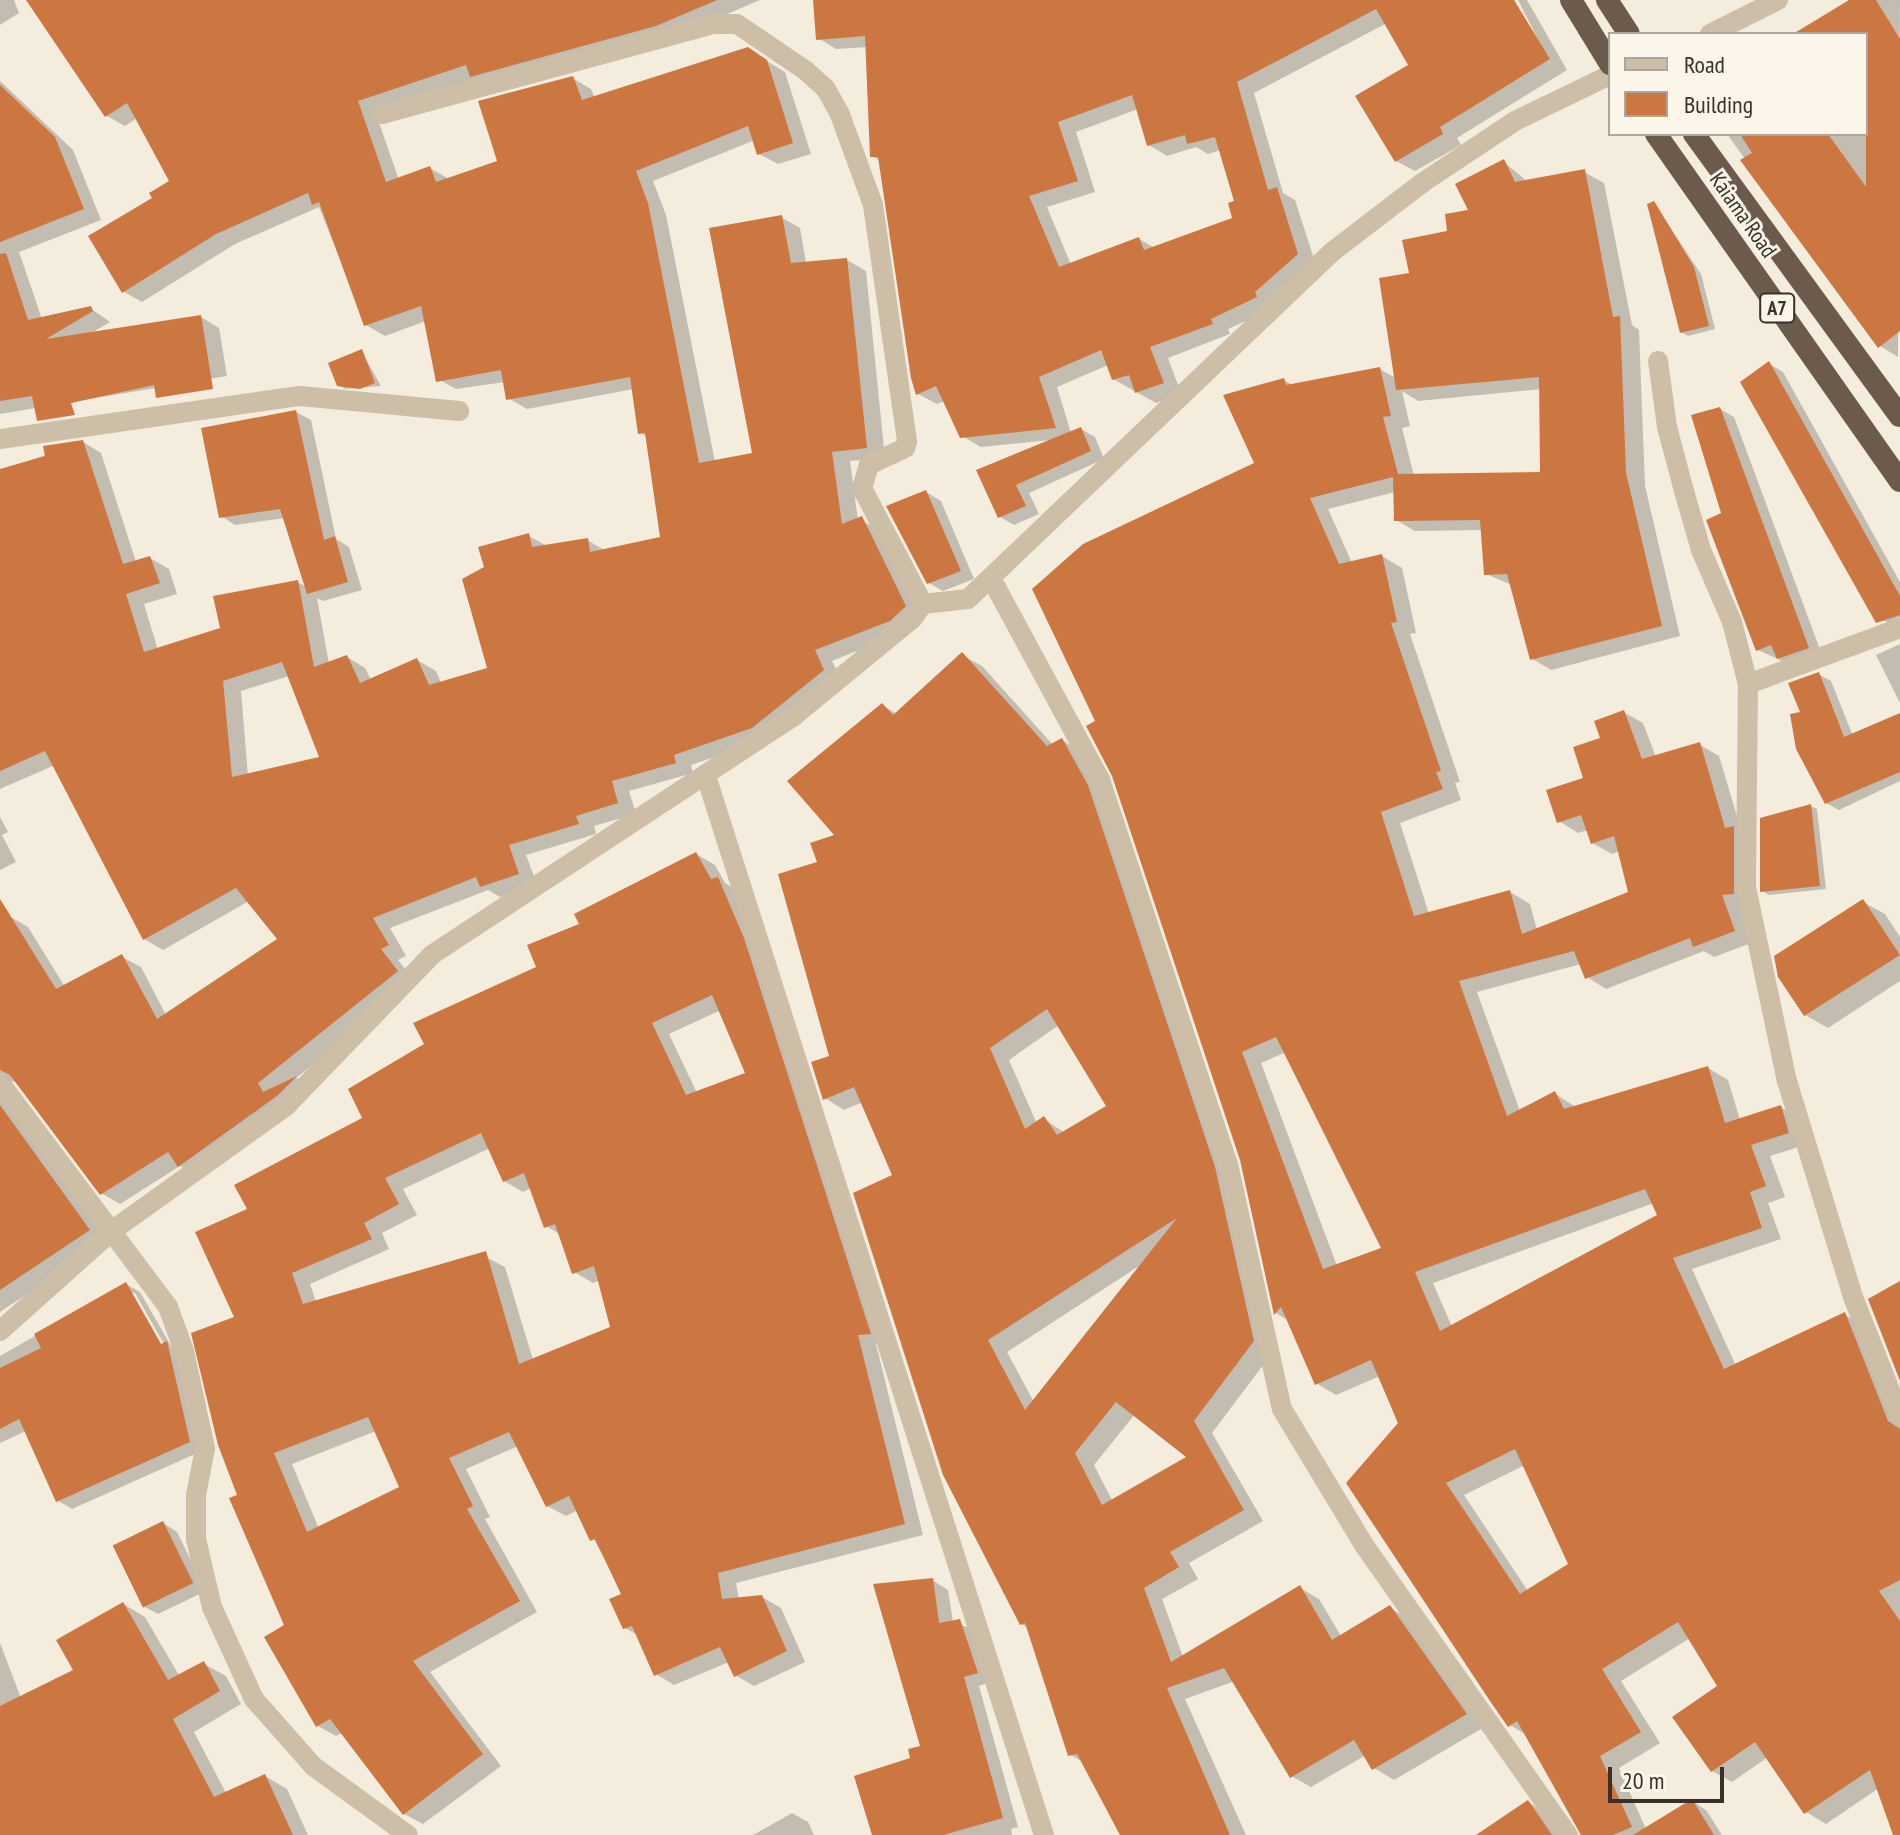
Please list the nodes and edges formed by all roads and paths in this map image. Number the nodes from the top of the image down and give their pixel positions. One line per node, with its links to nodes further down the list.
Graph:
1 (1571, 0): 6 (highway)
2 (1607, 0): 4 (highway)
3 (1778, 0): 5 (street)
4 (1628, 32)
5 (1714, 32)
6 (1608, 61)
7 (1608, 76): 16 (street)
8 (382, 114): 17 (street)
9 (1657, 136): 15 (highway, Kaiama Road / A7)
10 (1695, 136): 13 (highway, Kaiama Road / A7)
11 (1658, 361): 19 (street)
12 (459, 411): 14 (street)
13 (1900, 416)
14 (0, 439)
15 (1900, 481)
16 (991, 578): 17 (street); 27 (street)
17 (923, 604): 20 (street)
18 (1900, 628): 19 (street)
19 (1748, 684): 24 (street)
20 (706, 776): 22 (street); 26 (street)
21 (0, 1083): 22 (street)
22 (113, 1230): 23 (street); 25 (street)
23 (0, 1331)
24 (1900, 1416)
25 (408, 1835)
26 (1044, 1835)
27 (1568, 1835)

